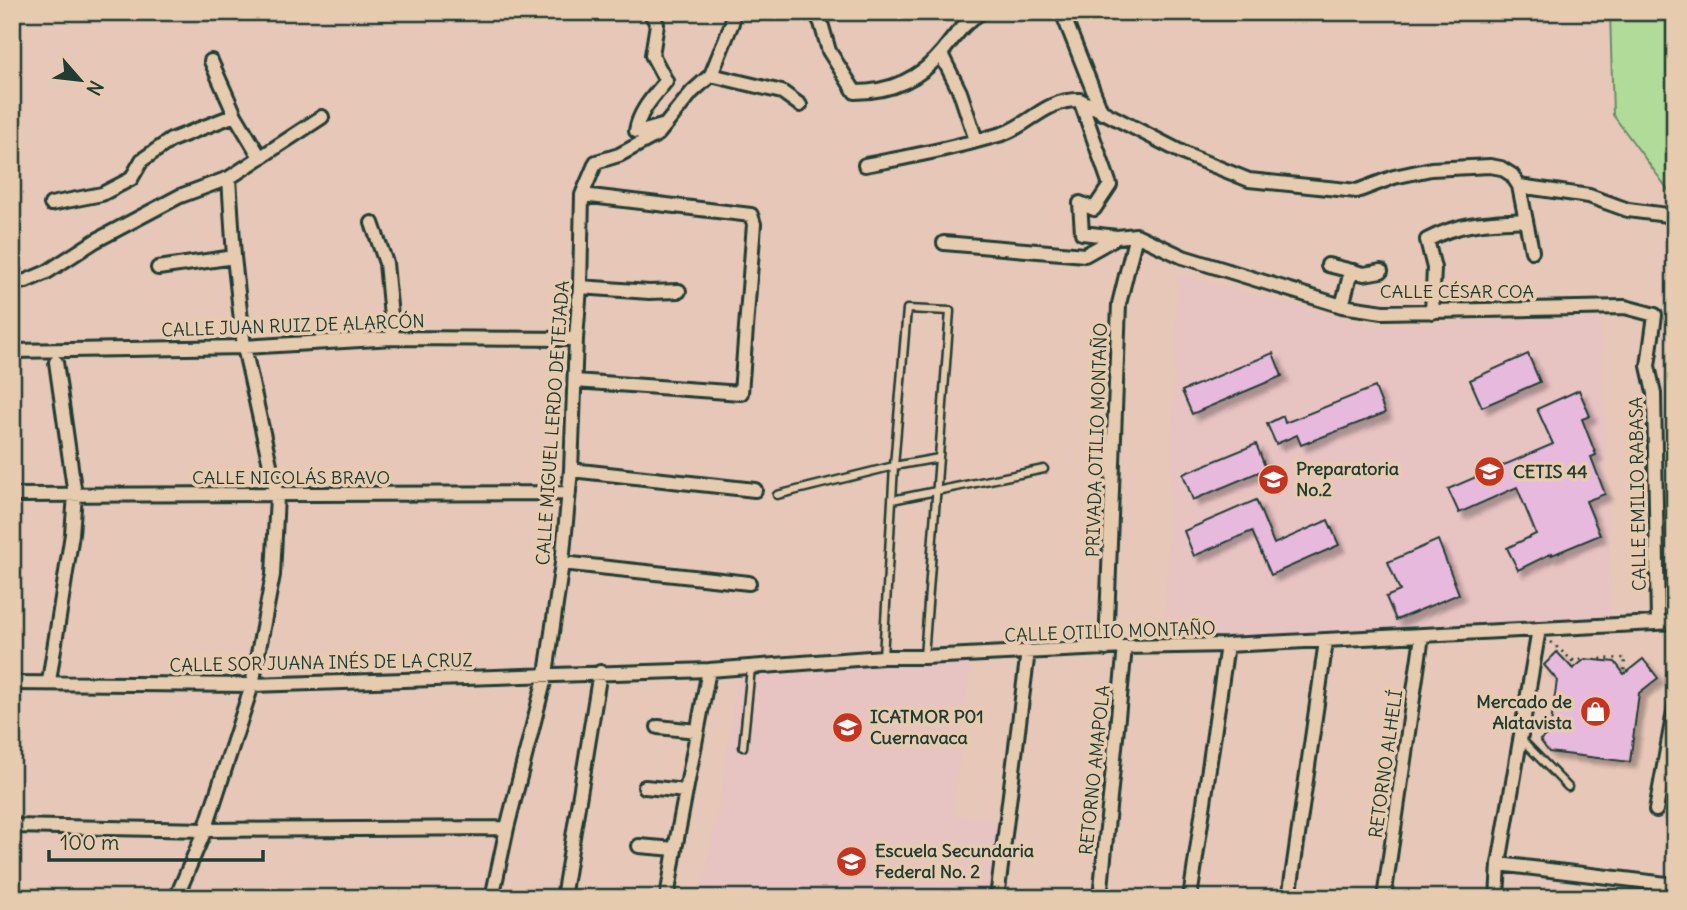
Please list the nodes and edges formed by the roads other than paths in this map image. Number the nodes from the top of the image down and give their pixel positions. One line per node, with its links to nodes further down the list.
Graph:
1 (650, 12): 14 (street)
2 (982, 12): 6 (street)
3 (1062, 12): 11 (street)
4 (734, 14): 8 (street)
5 (818, 17): 6 (street)
6 (941, 54): 15 (street)
7 (211, 61): 12 (street)
8 (711, 75): 10 (street); 14 (street)
9 (1080, 100): 11 (street); 15 (street); 26 (street)
10 (800, 105)
11 (1102, 113): 19 (street)
12 (235, 115): 16 (street); 21 (street)
13 (322, 117): 16 (street)
14 (666, 125): 20 (street)
15 (976, 140): 17 (street)
16 (260, 157): 18 (street)
17 (864, 165)
18 (229, 178): 29 (street); 34 (street)
19 (1520, 186): 22 (street); 23 (street)
20 (582, 195): 35 (street, CALLE MIGUEL LERDO DE TEJADA); 45 (street)
21 (51, 204)
22 (1675, 216)
23 (1526, 220): 28 (street); 38 (street)
24 (373, 223): 39 (street)
25 (1136, 235): 26 (street); 37 (street, CALLE CÉSAR COA); 67 (street, PRIVADA OTILIO MONTAÑO)
26 (1118, 237): 27 (street)
27 (944, 243)
28 (1532, 251)
29 (234, 257): 31 (street); 41 (street)
30 (1328, 265): 32 (street)
31 (158, 268)
32 (1354, 271): 33 (street); 37 (street)
33 (1381, 271)
34 (12, 283)
35 (580, 287): 36 (street); 40 (street, CALLE MIGUEL LERDO DE TEJADA)
36 (679, 291)
37 (1342, 306): 38 (street, CALLE CÉSAR COA)
38 (1432, 312): 44 (street, CALLE CÉSAR COA)
39 (393, 338): 40 (street, CALLE JUAN RUIZ DE ALARCÓN); 41 (street, CALLE JUAN RUIZ DE ALARCÓN)
40 (576, 339): 45 (street, CALLE MIGUEL LERDO DE TEJADA)
41 (244, 347): 42 (street, CALLE JUAN RUIZ DE ALARCÓN); 56 (street)
42 (12, 351)
43 (56, 362): 54 (street)
44 (1648, 366): 61 (street, CALLE EMILIO RABASA)
45 (575, 381): 49 (street, CALLE MIGUEL LERDO DE TEJADA)
46 (939, 458): 47 (lane); 47 (lane); 51 (lane)
47 (894, 466): 55 (lane); 57 (lane)
48 (1044, 469): 51 (lane)
49 (571, 470): 50 (street); 52 (street, CALLE MIGUEL LERDO DE TEJADA)
50 (755, 490)
51 (937, 492): 57 (lane); 70 (lane)
52 (569, 494): 56 (street, CALLE NICOLÁS BRAVO); 58 (street, CALLE MIGUEL LERDO DE TEJADA)
53 (12, 495): 54 (street, CALLE NICOLÁS BRAVO)
54 (75, 495): 56 (street, CALLE NICOLÁS BRAVO); 75 (street)
55 (777, 495)
56 (277, 496): 77 (street)
57 (892, 500): 69 (lane)
58 (562, 563): 59 (street); 74 (street, CALLE MIGUEL LERDO DE TEJADA)
59 (749, 583)
60 (1675, 622): 61 (street, CALLE OTILIO MONTAÑO)
61 (1658, 623): 62 (street, CALLE OTILIO MONTAÑO)
62 (1544, 629): 63 (street, CALLE OTILIO MONTAÑO); 81 (street)
63 (1422, 636): 64 (street, CALLE OTILIO MONTAÑO); 102 (street, RETORNO ALHELÍ)
64 (1326, 641): 65 (street, CALLE OTILIO MONTAÑO); 101 (street)
65 (1227, 645): 66 (street, CALLE OTILIO MONTAÑO); 100 (street)
66 (1125, 647): 67 (street, CALLE OTILIO MONTAÑO); 99 (street, RETORNO AMAPOLA)
67 (1106, 649): 68 (street, CALLE OTILIO MONTAÑO)
68 (1028, 651): 70 (street, CALLE OTILIO MONTAÑO); 98 (street)
69 (883, 656): 70 (street, CALLE OTILIO MONTAÑO); 71 (street, CALLE OTILIO MONTAÑO)
70 (924, 657)
71 (751, 668): 72 (street, CALLE OTILIO MONTAÑO); 82 (lane)
72 (709, 670): 73 (street, CALLE OTILIO MONTAÑO); 80 (street)
73 (600, 672): 74 (street, CALLE OTILIO MONTAÑO); 96 (street)
74 (546, 674): 77 (street, CALLE SOR JUANA INÉS DE LA CRUZ); 88 (street, CALLE MIGUEL LERDO DE TEJADA)
75 (50, 681): 76 (street, CALLE SOR JUANA INÉS DE LA CRUZ); 77 (street, CALLE SOR JUANA INÉS DE LA CRUZ)
76 (12, 683)
77 (252, 685): 89 (street)
78 (1675, 706): 86 (street)
79 (658, 727): 80 (street)
80 (697, 731): 85 (street)
81 (1521, 739): 84 (lane); 92 (street)
82 (743, 747)
83 (645, 787): 85 (street)
84 (1567, 787)
85 (686, 791): 91 (street)
86 (1656, 810)
87 (12, 826): 89 (street)
88 (507, 828): 89 (street); 95 (street, CALLE MIGUEL LERDO DE TEJADA)
89 (205, 830): 94 (street)
90 (639, 846): 91 (street)
91 (674, 849): 97 (street)
92 (1499, 864): 93 (street); 103 (street)
93 (1675, 885)
94 (176, 898)
95 (492, 898)
96 (563, 898)
97 (667, 898)
98 (997, 898)
99 (1100, 898)
100 (1190, 898)
101 (1289, 898)
102 (1384, 898)
103 (1497, 898)

